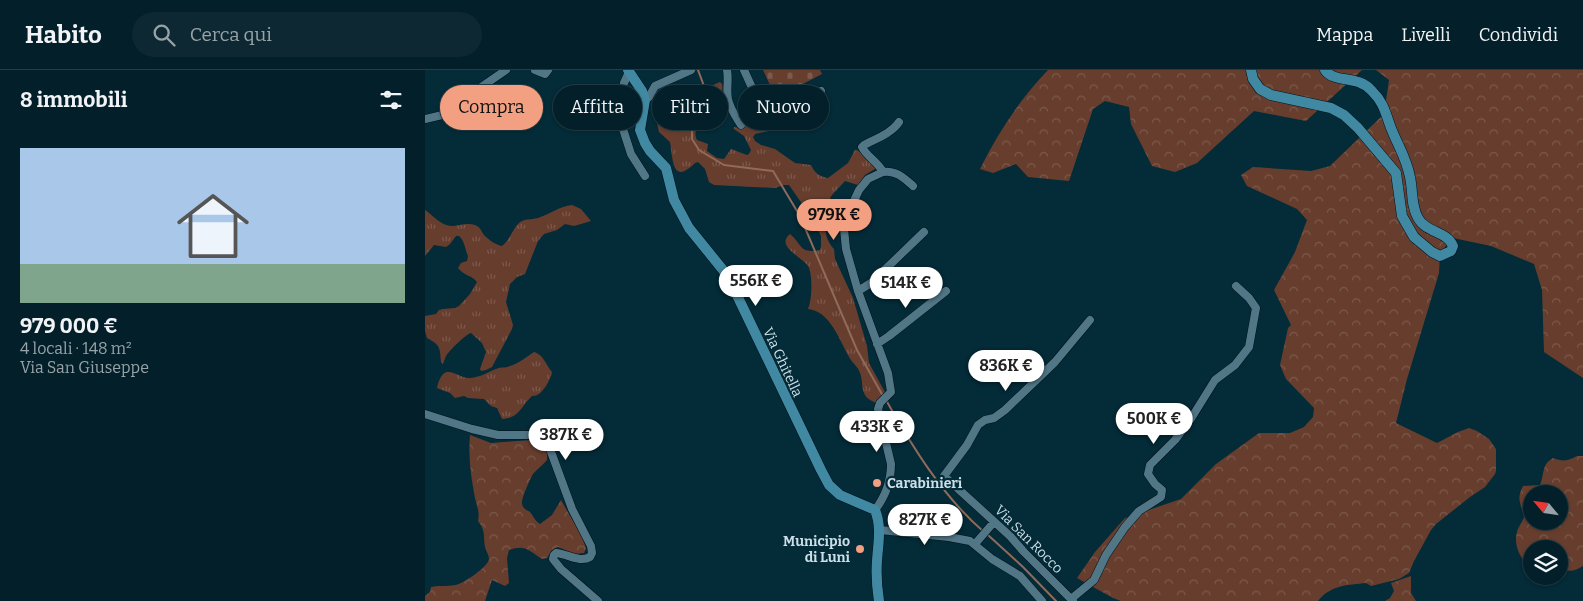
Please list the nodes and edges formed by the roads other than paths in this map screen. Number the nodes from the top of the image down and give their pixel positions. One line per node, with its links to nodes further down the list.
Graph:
1 (506, 70): 13 (street)
2 (535, 70): 3 (street)
3 (548, 70)
4 (689, 70): 12 (street)
5 (727, 70): 14 (street)
6 (744, 70): 11 (street)
7 (1251, 70): 8 (street)
8 (1325, 70)
9 (628, 71): 10 (street); 12 (street)
10 (624, 83)
11 (751, 85)
12 (645, 100): 27 (street, Via Ghitella)
13 (425, 120)
14 (738, 120)
15 (899, 122): 17 (street)
16 (624, 130): 18 (street)
17 (883, 172): 19 (street); 22 (street)
18 (645, 176)
19 (913, 186)
20 (924, 232): 22 (street)
21 (1236, 286): 31 (street)
22 (857, 291): 25 (street)
23 (946, 291): 25 (street)
24 (1090, 320): 28 (street, Via San Rocco)
25 (877, 344): 27 (street)
26 (425, 414): 32 (street)
27 (875, 510): 29 (street)
28 (992, 524): 30 (street); 31 (street, Via San Rocco)
29 (880, 530): 30 (street); 33 (street)
30 (976, 541): 34 (street)
31 (1072, 600)
32 (598, 601)
33 (879, 601)
34 (1042, 601)

